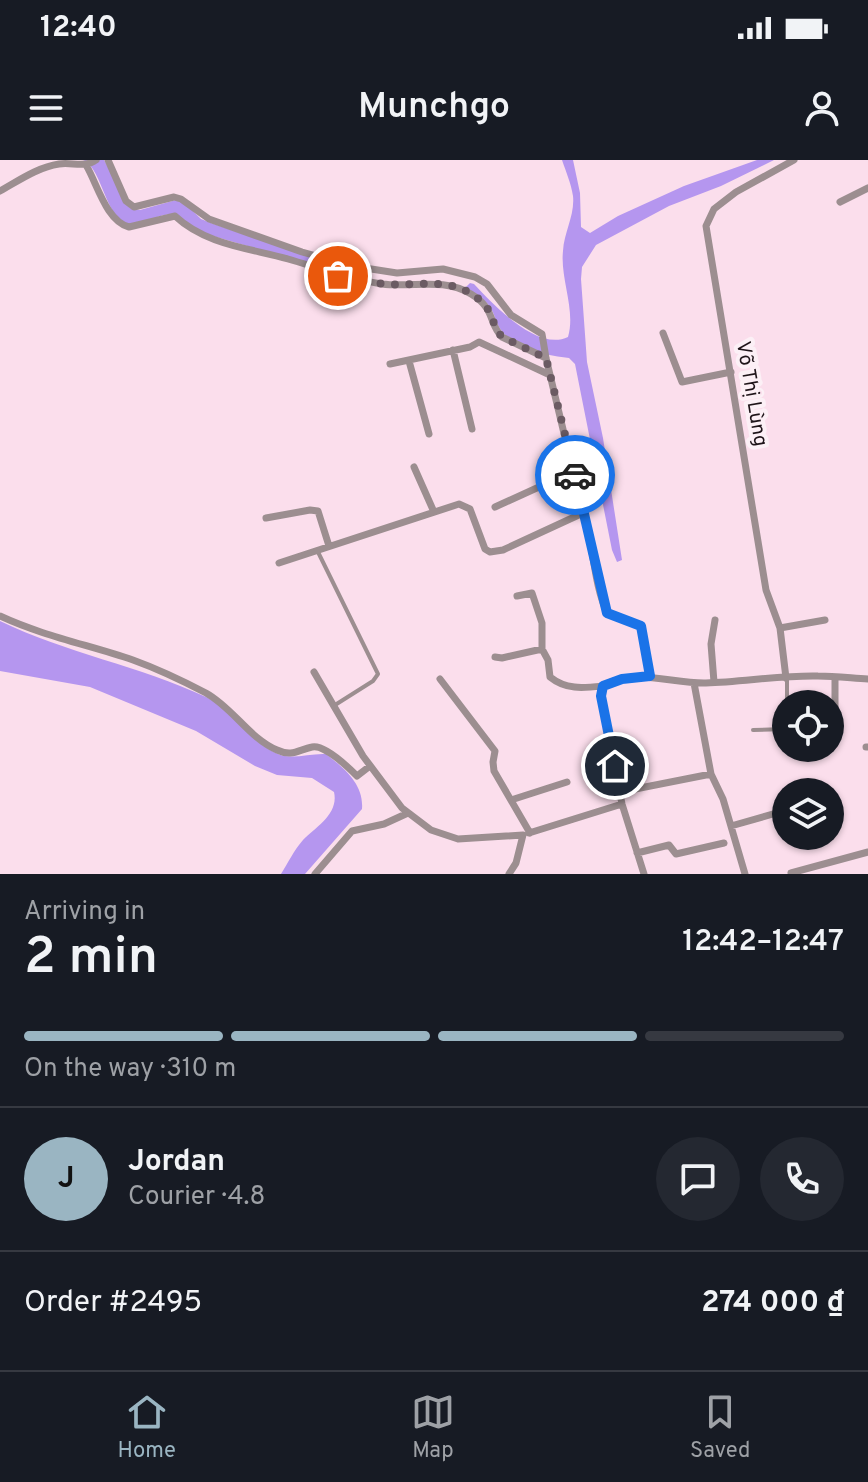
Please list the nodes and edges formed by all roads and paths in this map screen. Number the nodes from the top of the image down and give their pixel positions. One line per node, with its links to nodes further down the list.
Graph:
1 (108, 160): 9 (street)
2 (794, 160): 12 (street, Võ Thị Lùng)
3 (91, 163): 5 (street); 9 (street)
4 (868, 188): 6 (street)
5 (0, 191)
6 (840, 202)
7 (663, 333): 12 (street)
8 (453, 350): 10 (street); 13 (street); 14 (street)
9 (546, 357): 13 (street)
10 (409, 361): 11 (street); 15 (street)
11 (390, 364)
12 (731, 372): 29 (street, Võ Thị Lùng)
13 (550, 375): 17 (street)
14 (472, 429)
15 (429, 434)
16 (414, 467): 19 (street)
17 (574, 471): 18 (street); 20 (street)
18 (495, 507)
19 (434, 512): 20 (street); 22 (street)
20 (583, 513): 33 (street)
21 (266, 518): 22 (street)
22 (329, 546): 23 (street)
23 (317, 550): 24 (street); 43 (lane)
24 (279, 563)
25 (517, 596): 30 (street)
26 (0, 616): 46 (street)
27 (715, 620): 38 (street)
28 (825, 620): 29 (street)
29 (780, 628): 35 (street, Võ Thị Lùng)
30 (542, 649): 31 (street); 40 (street)
31 (495, 657)
32 (314, 672): 43 (street)
33 (650, 676): 39 (street); 40 (street)
34 (835, 677): 35 (street); 37 (street); 42 (street)
35 (786, 678): 38 (street); 41 (lane)
36 (440, 679): 50 (street)
37 (868, 679)
38 (714, 682): 39 (street)
39 (694, 683): 47 (street)
40 (603, 686): 49 (street)
41 (786, 690)
42 (835, 690)
43 (333, 706): 46 (street)
44 (772, 729): 45 (lane)
45 (753, 730)
46 (370, 766): 52 (street)
47 (711, 774): 49 (street); 54 (street)
48 (567, 782): 50 (street)
49 (620, 792): 51 (street)
50 (511, 800): 55 (street)
51 (622, 804): 55 (street); 57 (street)
52 (408, 813): 55 (street); 61 (street)
53 (772, 814): 54 (street)
54 (731, 826): 63 (street)
55 (527, 834): 59 (street)
56 (724, 843): 57 (street)
57 (637, 853): 62 (street)
58 (867, 854): 60 (street)
59 (510, 873)
60 (791, 873)
61 (315, 874)
62 (644, 874)
63 (745, 874)

